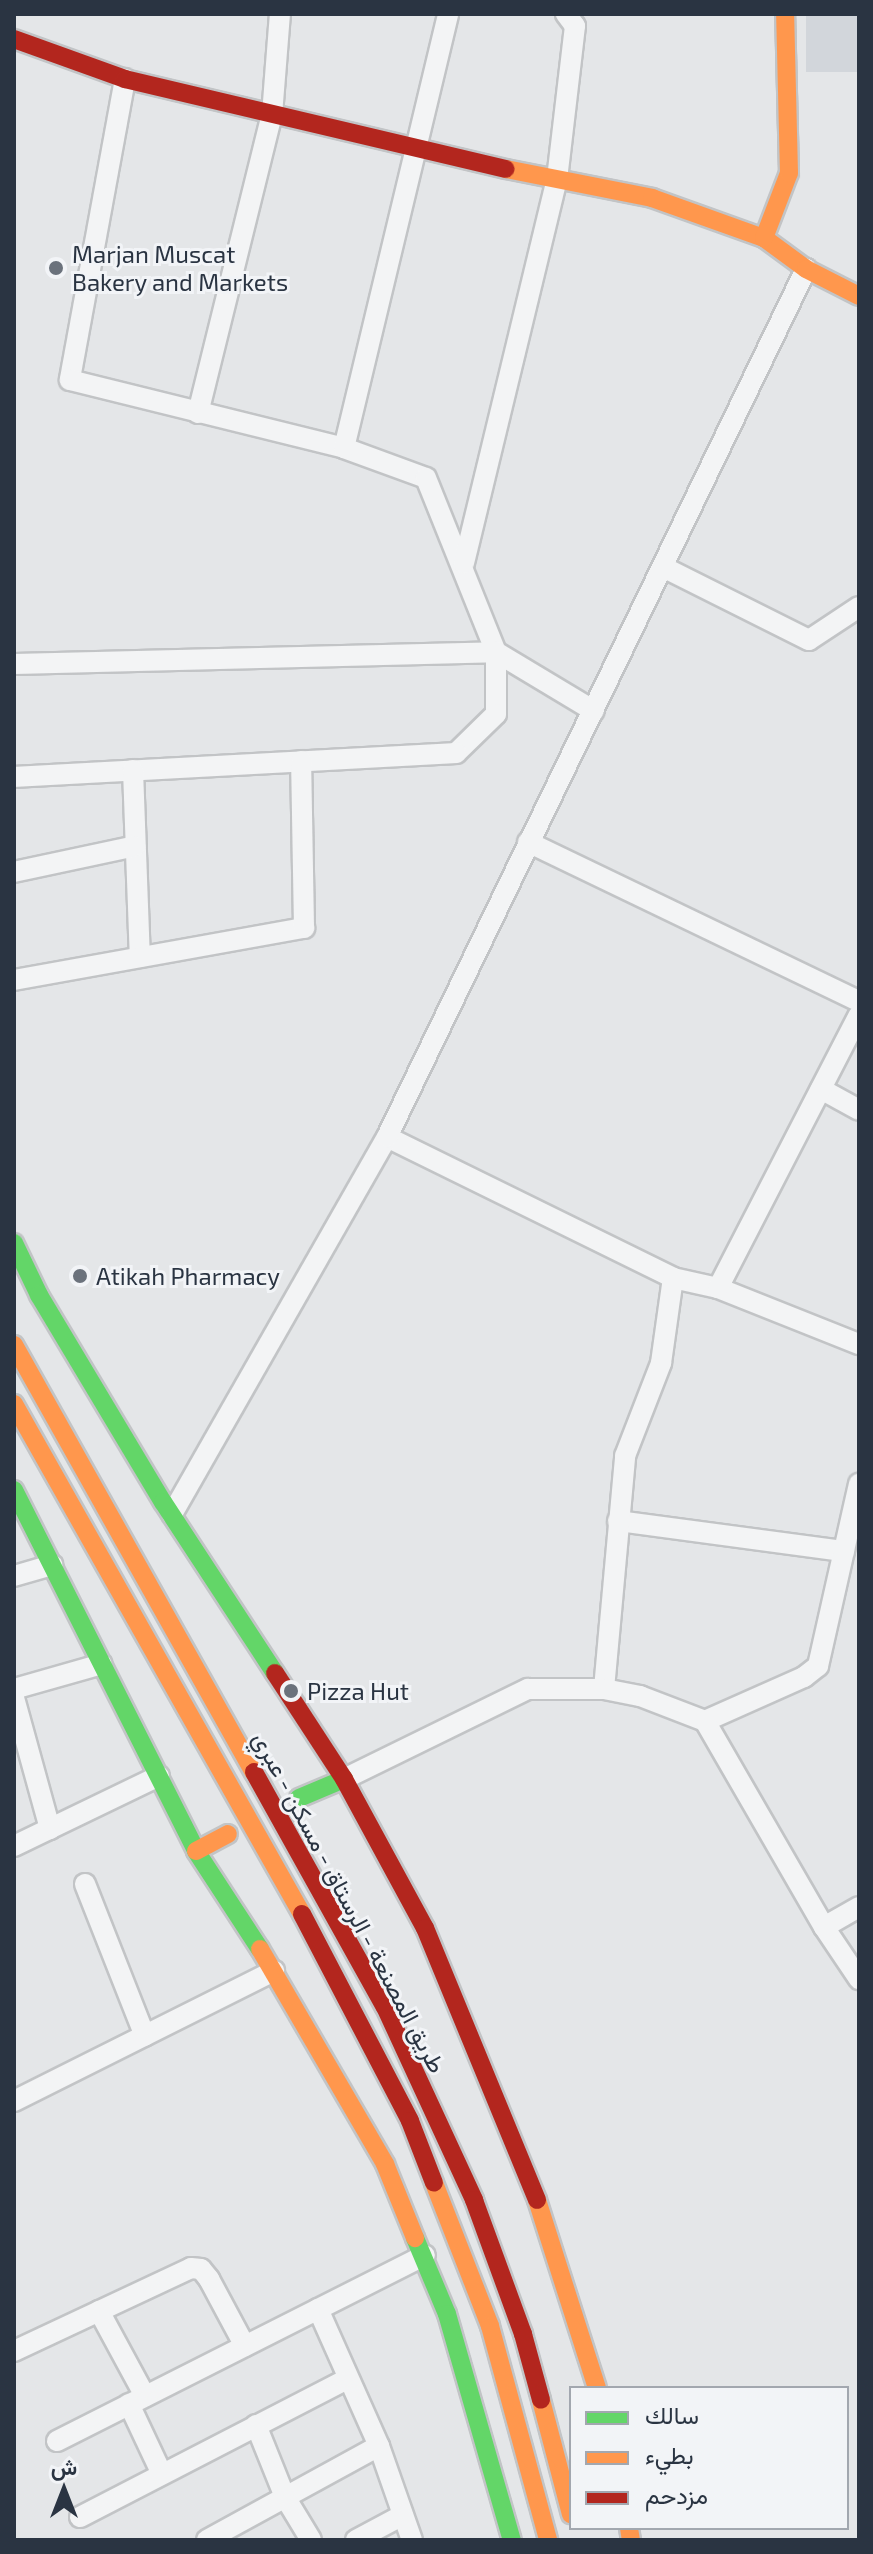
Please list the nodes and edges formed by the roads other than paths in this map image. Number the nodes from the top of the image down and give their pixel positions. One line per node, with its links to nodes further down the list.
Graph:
1 (280, 14): 7 (street)
2 (448, 14): 8 (street)
3 (566, 14): 9 (street)
4 (785, 14): 10 (main road)
5 (14, 39): 6 (main road)
6 (125, 79): 7 (main road); 13 (street)
7 (272, 115): 8 (main road); 13 (street)
8 (417, 152): 9 (main road); 14 (street)
9 (557, 179): 10 (main road); 15 (street)
10 (764, 238): 11 (main road)
11 (806, 269): 12 (main road); 16 (street)
12 (859, 296)
13 (198, 413): 14 (street)
14 (344, 448): 15 (street)
15 (464, 563): 18 (street)
16 (663, 567): 17 (street); 20 (street)
17 (859, 607)
18 (496, 652): 19 (street); 20 (street); 21 (street)
19 (14, 664)
20 (594, 711): 24 (street)
21 (301, 761): 22 (street); 27 (street)
22 (133, 770): 23 (street); 25 (street)
23 (14, 777)
24 (528, 842): 29 (street); 33 (street)
25 (135, 846): 26 (street); 27 (street)
26 (14, 872)
27 (140, 957): 28 (street)
28 (14, 980)
29 (859, 1001)
30 (859, 1015): 31 (street)
31 (821, 1089): 32 (street); 36 (street)
32 (859, 1110)
33 (387, 1137): 35 (street); 42 (street)
34 (14, 1243): 42 (main road)
35 (673, 1278): 36 (street); 43 (street)
36 (718, 1288): 37 (street)
37 (859, 1344)
38 (14, 1345): 79 (main road, طريق المصنعة - الرستاق - مسكن - عبري)
39 (14, 1404): 87 (main road, طريق المصنعة - الرستاق - مسكن - عبري)
40 (859, 1485): 45 (street)
41 (14, 1490): 44 (main road)
42 (172, 1514): 53 (main road)
43 (618, 1521): 45 (street); 49 (street)
44 (52, 1565): 46 (street); 47 (main road)
45 (848, 1565): 51 (street)
46 (14, 1576)
47 (102, 1664): 48 (street); 52 (main road)
48 (14, 1689)
49 (604, 1689): 51 (street); 53 (street)
50 (14, 1698): 55 (street)
51 (705, 1721): 61 (street)
52 (159, 1776): 55 (street); 58 (main road)
53 (344, 1779): 54 (main road); 72 (main road)
54 (299, 1798)
55 (50, 1829): 57 (street)
56 (228, 1834): 58 (main road)
57 (14, 1846)
58 (196, 1851): 62 (main road)
59 (85, 1884): 64 (street)
60 (859, 1907): 61 (street)
61 (824, 1927): 63 (street)
62 (274, 1971): 64 (street); 66 (main road)
63 (859, 1979)
64 (145, 2036): 65 (street)
65 (14, 2101)
66 (425, 2255): 67 (street); 86 (main road)
67 (318, 2309): 69 (street); 71 (street)
68 (99, 2311): 69 (street); 70 (street); 73 (street)
69 (245, 2346): 73 (street)
70 (14, 2351)
71 (347, 2379): 74 (street); 76 (street)
72 (596, 2386)
73 (137, 2400): 75 (street); 77 (street)
74 (256, 2425): 77 (street); 78 (street)
75 (57, 2441)
76 (379, 2446): 78 (street); 80 (street)
77 (162, 2474): 81 (street)
78 (285, 2497): 82 (street); 83 (street)
79 (569, 2506)
80 (403, 2515): 84 (street); 85 (street)
81 (80, 2517)
82 (207, 2540)
83 (311, 2540)
84 (356, 2540)
85 (412, 2540)
86 (512, 2540)
87 (548, 2540)

